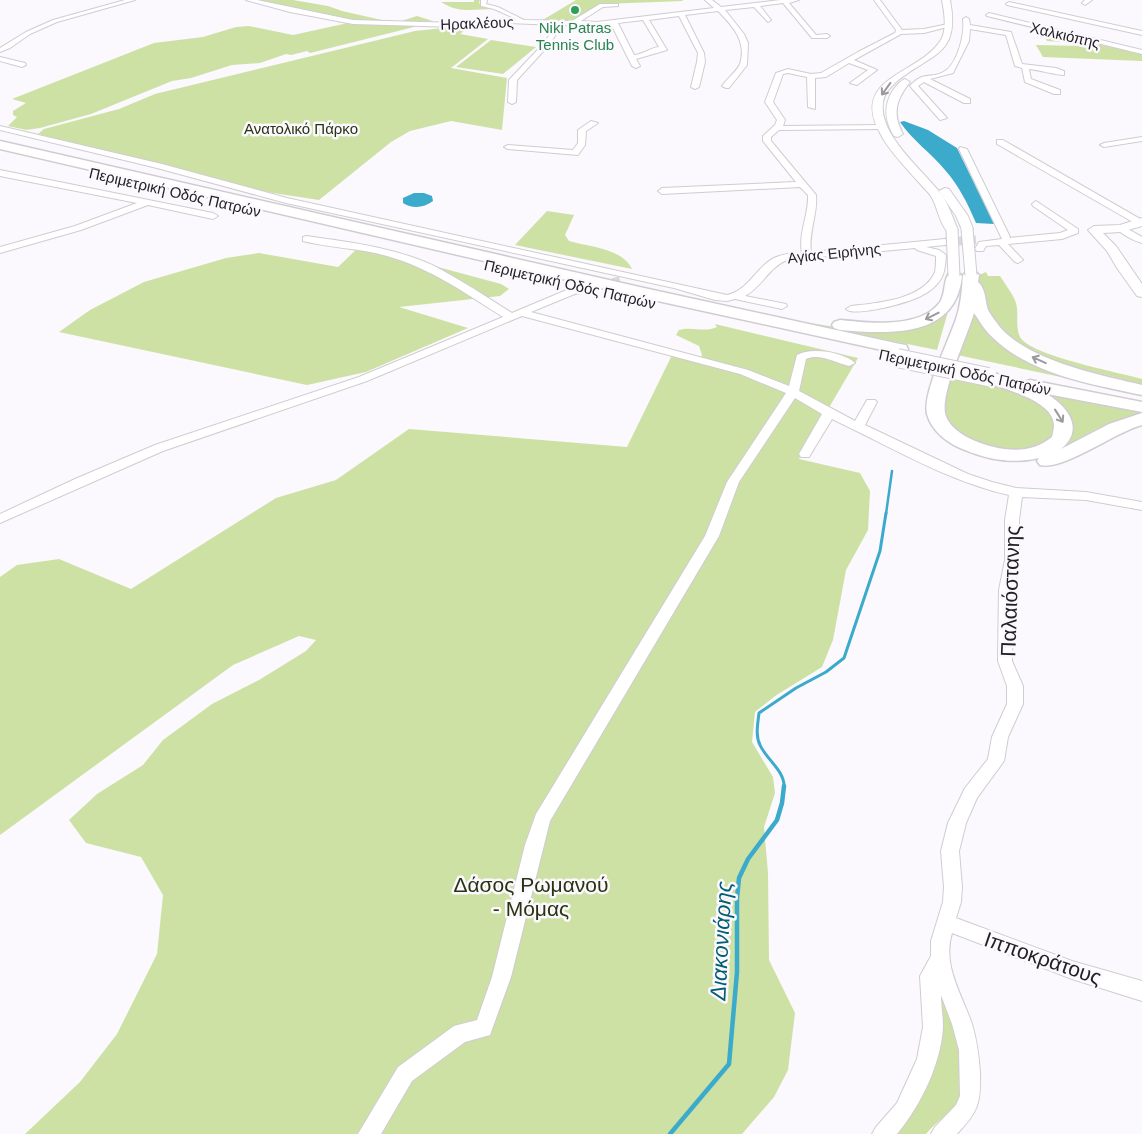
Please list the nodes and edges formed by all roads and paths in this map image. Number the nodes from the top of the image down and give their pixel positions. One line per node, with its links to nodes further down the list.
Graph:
1 (132, 0): 28 (street)
2 (249, 0): 19 (street, Ηρακλέους)
3 (484, 0): 19 (street)
4 (708, 0): 13 (street)
5 (796, 0): 9 (street, Ηρακλέους)
6 (877, 0): 25 (street)
7 (946, 0): 23 (main road)
8 (954, 0): 23 (main road)
9 (784, 2): 12 (street, Ηρακλέους); 27 (street)
10 (1008, 2): 15 (street); 16 (street)
11 (616, 5): 22 (street)
12 (756, 6): 13 (street, Ηρακλέους); 18 (street)
13 (719, 9): 14 (street, Ηρακλέους); 40 (street)
14 (681, 14): 17 (street, Ηρακλέους); 41 (street)
15 (989, 15): 23 (street); 24 (street, Χαλκιόπης)
16 (1064, 17): 24 (street); 26 (street)
17 (645, 19): 21 (street, Ηρακλέους); 31 (street)
18 (768, 20)
19 (526, 21): 20 (street, Ηρακλέους)
20 (560, 23): 22 (street, Ηρακλέους); 44 (street)
21 (614, 23): 22 (street, Ηρακλέους); 31 (street)
22 (571, 24)
23 (957, 25): 25 (street); 35 (street); 38 (street); 48 (main road, one-way to 48); 79 (main road, bridge)
24 (1044, 30): 29 (street, Χαλκιόπης)
25 (900, 32): 32 (street)
26 (1142, 33)
27 (827, 36)
28 (0, 50)
29 (1142, 52)
30 (0, 58): 33 (street)
31 (632, 58): 34 (street)
32 (848, 60): 37 (street); 39 (street)
33 (22, 65)
34 (636, 66)
35 (1025, 68): 36 (street); 42 (street)
36 (1061, 73)
37 (811, 76): 45 (street); 50 (street)
38 (922, 78): 43 (street); 46 (street)
39 (854, 83)
40 (726, 86)
41 (695, 87)
42 (1057, 92)
43 (967, 101)
44 (512, 102)
45 (821, 109)
46 (943, 118)
47 (594, 123): 55 (street)
48 (881, 127): 50 (street); 79 (main road, bridge)
49 (0, 128): 78 (street)
50 (778, 128): 59 (street)
51 (1142, 139): 54 (street)
52 (1000, 142): 64 (street)
53 (0, 145): 76 (highway, Περιμετρική Οδός Πατρών)
54 (1104, 145)
55 (508, 147)
56 (963, 149): 69 (street)
57 (0, 151): 87 (highway, Περιμετρική Οδός Πατρών)
58 (0, 172): 61 (street)
59 (803, 184): 60 (street); 75 (street)
60 (662, 192)
61 (147, 203): 63 (street); 74 (street)
62 (1036, 204): 67 (street)
63 (213, 216)
64 (1141, 223): 65 (main road)
65 (1121, 228): 66 (main road); 70 (street)
66 (1094, 230): 67 (street); 82 (main road)
67 (1075, 231): 69 (street)
68 (306, 239): 86 (street)
69 (1003, 240): 73 (street); 77 (street)
70 (1142, 240)
71 (945, 242): 72 (street, Αγίας Ειρήνης)
72 (913, 245): 75 (street, Αγίας Ειρήνης); 85 (street)
73 (978, 245)
74 (0, 250)
75 (806, 254): 83 (street, Αγίας Ειρήνης)
76 (483, 255): 79 (highway, one-way to 76); 87 (highway, Περιμετρική Οδός Πατρών)
77 (1018, 260)
78 (632, 276): 80 (street); 83 (street)
79 (963, 276): 89 (highway, one-way to 79); 91 (highway, one-way to 79); 94 (highway)
80 (620, 281)
81 (573, 291): 86 (street)
82 (1142, 293)
83 (736, 296): 84 (street)
84 (782, 306)
85 (851, 309)
86 (516, 315): 90 (street); 99 (street)
87 (898, 354): 89 (highway, Περιμετρική Οδός Πατρών, bridge)
88 (849, 363): 90 (street)
89 (990, 373): 91 (highway, Περιμετρική Οδός Πατρών)
90 (793, 392): 93 (street); 103 (street)
91 (1132, 395): 94 (highway, Περιμετρική Οδός Πατρών)
92 (871, 402): 95 (street)
93 (829, 413): 95 (street); 96 (street)
94 (1138, 416)
95 (858, 426): 97 (street)
96 (805, 454)
97 (1016, 492): 98 (street); 100 (street, Παλαιόστανης)
98 (1142, 506)
99 (0, 520)
100 (945, 922): 101 (street, Παλαιόστανης); 102 (street, Ιπποκράτους)
101 (940, 958): 104 (street); 105 (street, Παλαιόστανης)
102 (1142, 991)
103 (369, 1134)
104 (883, 1134)
105 (942, 1134)

